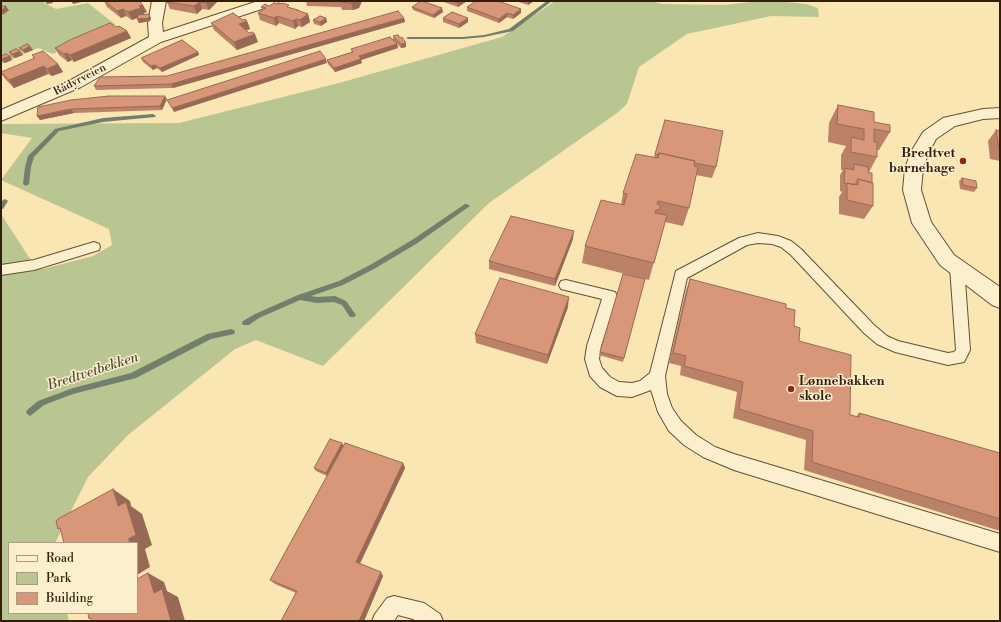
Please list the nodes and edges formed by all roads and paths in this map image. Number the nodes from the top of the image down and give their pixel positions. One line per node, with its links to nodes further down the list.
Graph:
1 (159, 1): 3 (street)
2 (272, 1): 3 (street, Rådyrveien)
3 (156, 39): 5 (street, Rådyrveien)
4 (1000, 113): 7 (street)
5 (1, 116)
6 (94, 247): 8 (lane)
7 (957, 267): 10 (street); 11 (lane)
8 (1, 270)
9 (566, 285): 11 (lane)
10 (1000, 299)
11 (658, 376): 12 (lane)
12 (1000, 543)
13 (382, 621): 14 (lane)
14 (433, 621)

